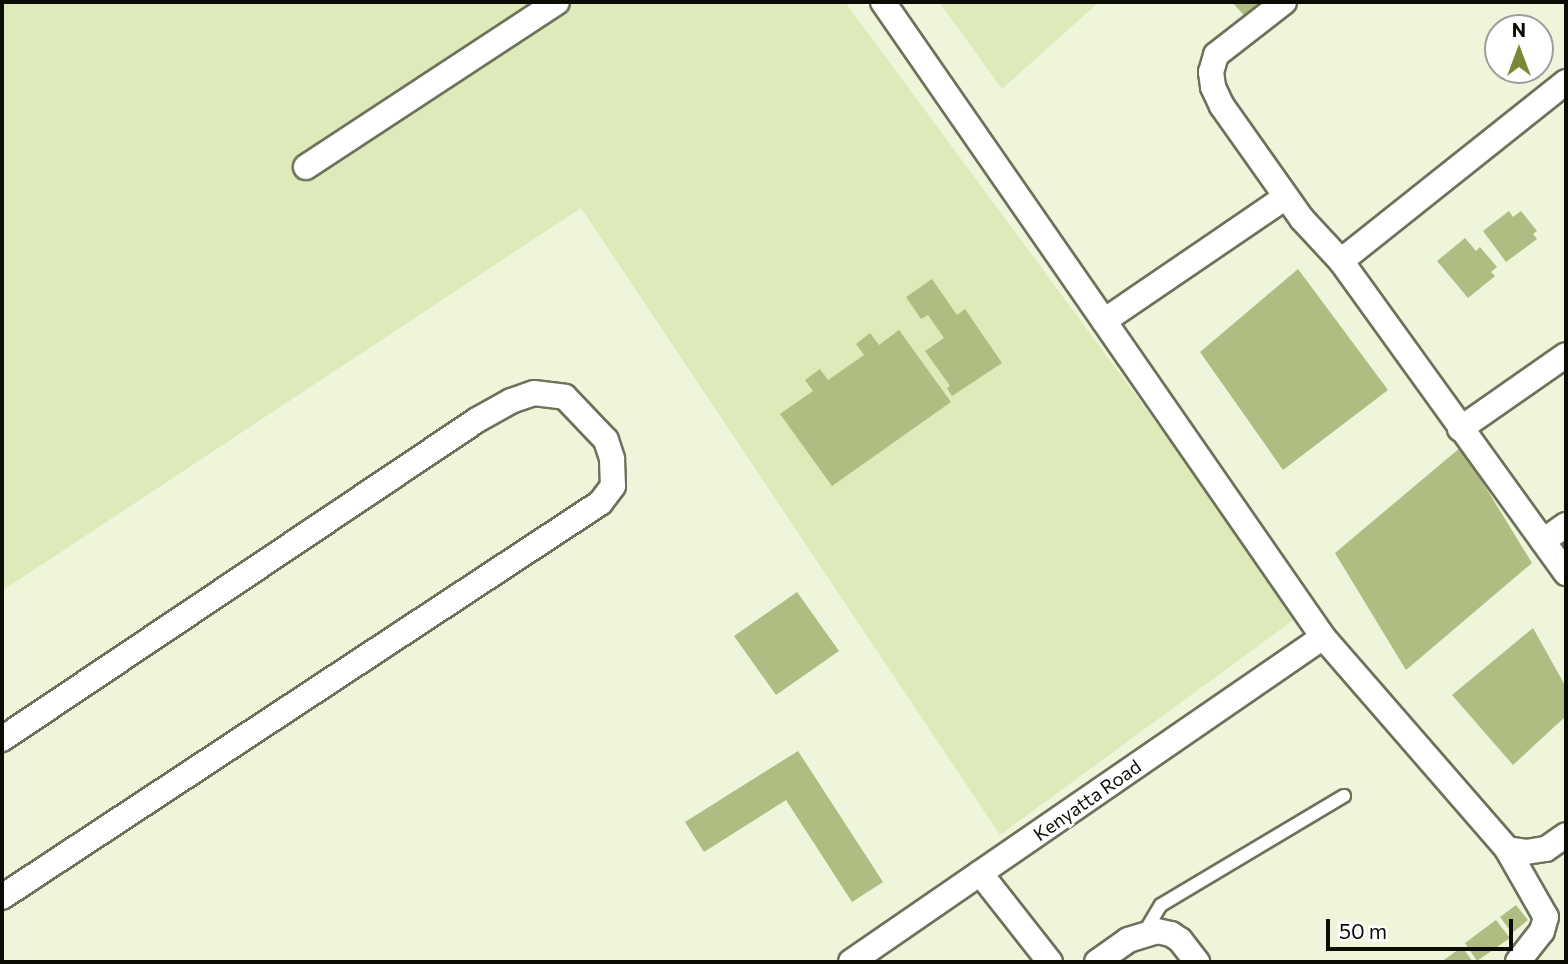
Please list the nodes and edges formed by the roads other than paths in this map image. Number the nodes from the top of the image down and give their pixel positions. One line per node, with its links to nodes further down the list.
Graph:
1 (557, 2): 5 (street)
2 (883, 2): 8 (street)
3 (1284, 2): 6 (street)
4 (1566, 82): 7 (street)
5 (306, 167)
6 (1286, 197): 7 (street); 8 (street)
7 (1341, 261): 10 (street)
8 (1104, 321): 14 (street)
9 (1566, 355): 10 (street)
10 (1460, 429): 12 (street)
11 (1566, 525): 12 (street)
12 (1543, 541): 13 (street)
13 (1566, 573)
14 (1323, 637): 18 (street); 19 (street, Kenyatta Road)
15 (2, 739): 20 (street)
16 (1344, 796): 21 (lane)
17 (1566, 835): 18 (street)
18 (1507, 849): 26 (street)
19 (980, 873): 22 (street, Kenyatta Road); 23 (street)
20 (2, 897)
21 (1144, 934): 24 (street); 25 (street)
22 (851, 962)
23 (1050, 962)
24 (1097, 962)
25 (1197, 962)
26 (1518, 962)

